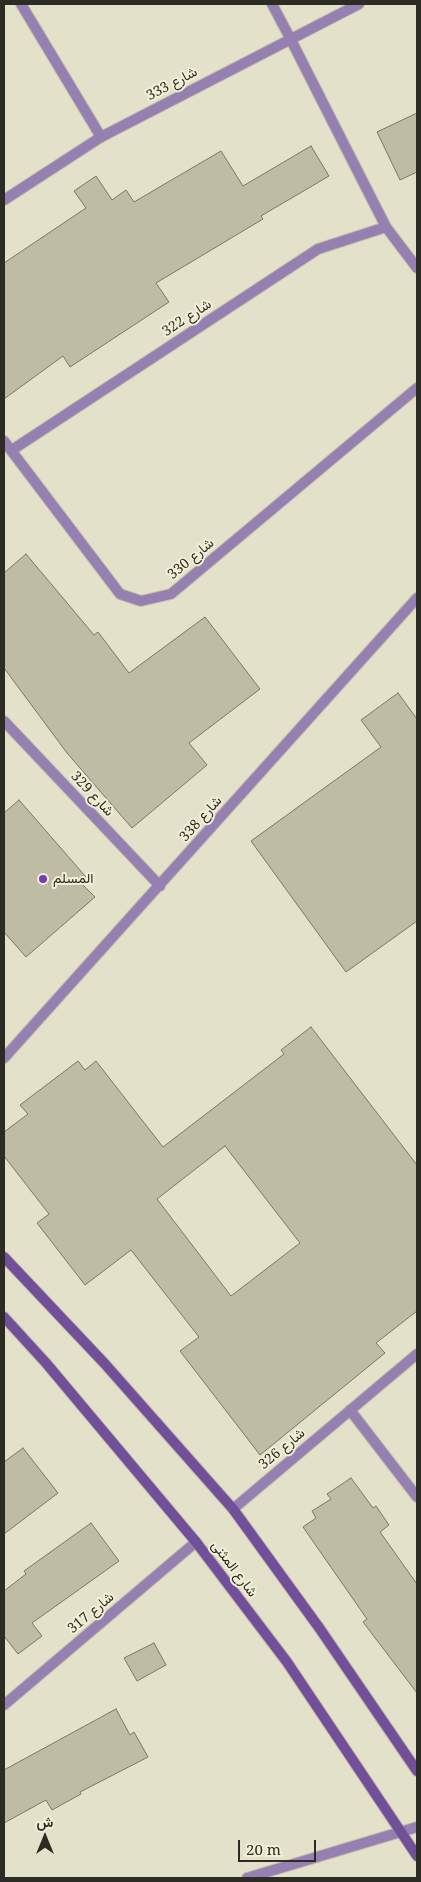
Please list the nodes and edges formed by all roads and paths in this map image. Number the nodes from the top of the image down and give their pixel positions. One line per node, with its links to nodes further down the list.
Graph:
1 (21, 4): 5 (street)
2 (272, 4): 4 (street)
3 (359, 4): 4 (street, شارع 333)
4 (290, 38): 5 (street, شارع 333); 7 (street)
5 (101, 137): 6 (street, شارع 333)
6 (4, 200)
7 (386, 227): 8 (street); 11 (street, شارع 322)
8 (417, 268)
9 (417, 388): 11 (street, شارع 330)
10 (4, 440): 11 (street, شارع 330)
11 (12, 450)
12 (417, 598): 14 (street, شارع 338)
13 (4, 721): 14 (street, شارع 329)
14 (160, 886): 15 (street, شارع 338)
15 (4, 1058)
16 (4, 1257): 21 (street)
17 (4, 1317): 22 (street, شارع المثنى)
18 (417, 1354): 19 (street, شارع 326)
19 (350, 1410): 20 (street); 21 (street, شارع 326)
20 (417, 1497)
21 (233, 1509): 24 (street)
22 (196, 1542): 23 (street, شارع 317); 26 (street, شارع المثنى)
23 (4, 1705)
24 (417, 1771)
25 (417, 1827): 26 (street)
26 (402, 1831): 27 (street, شارع المثنى); 28 (street)
27 (417, 1856)
28 (247, 1878)

